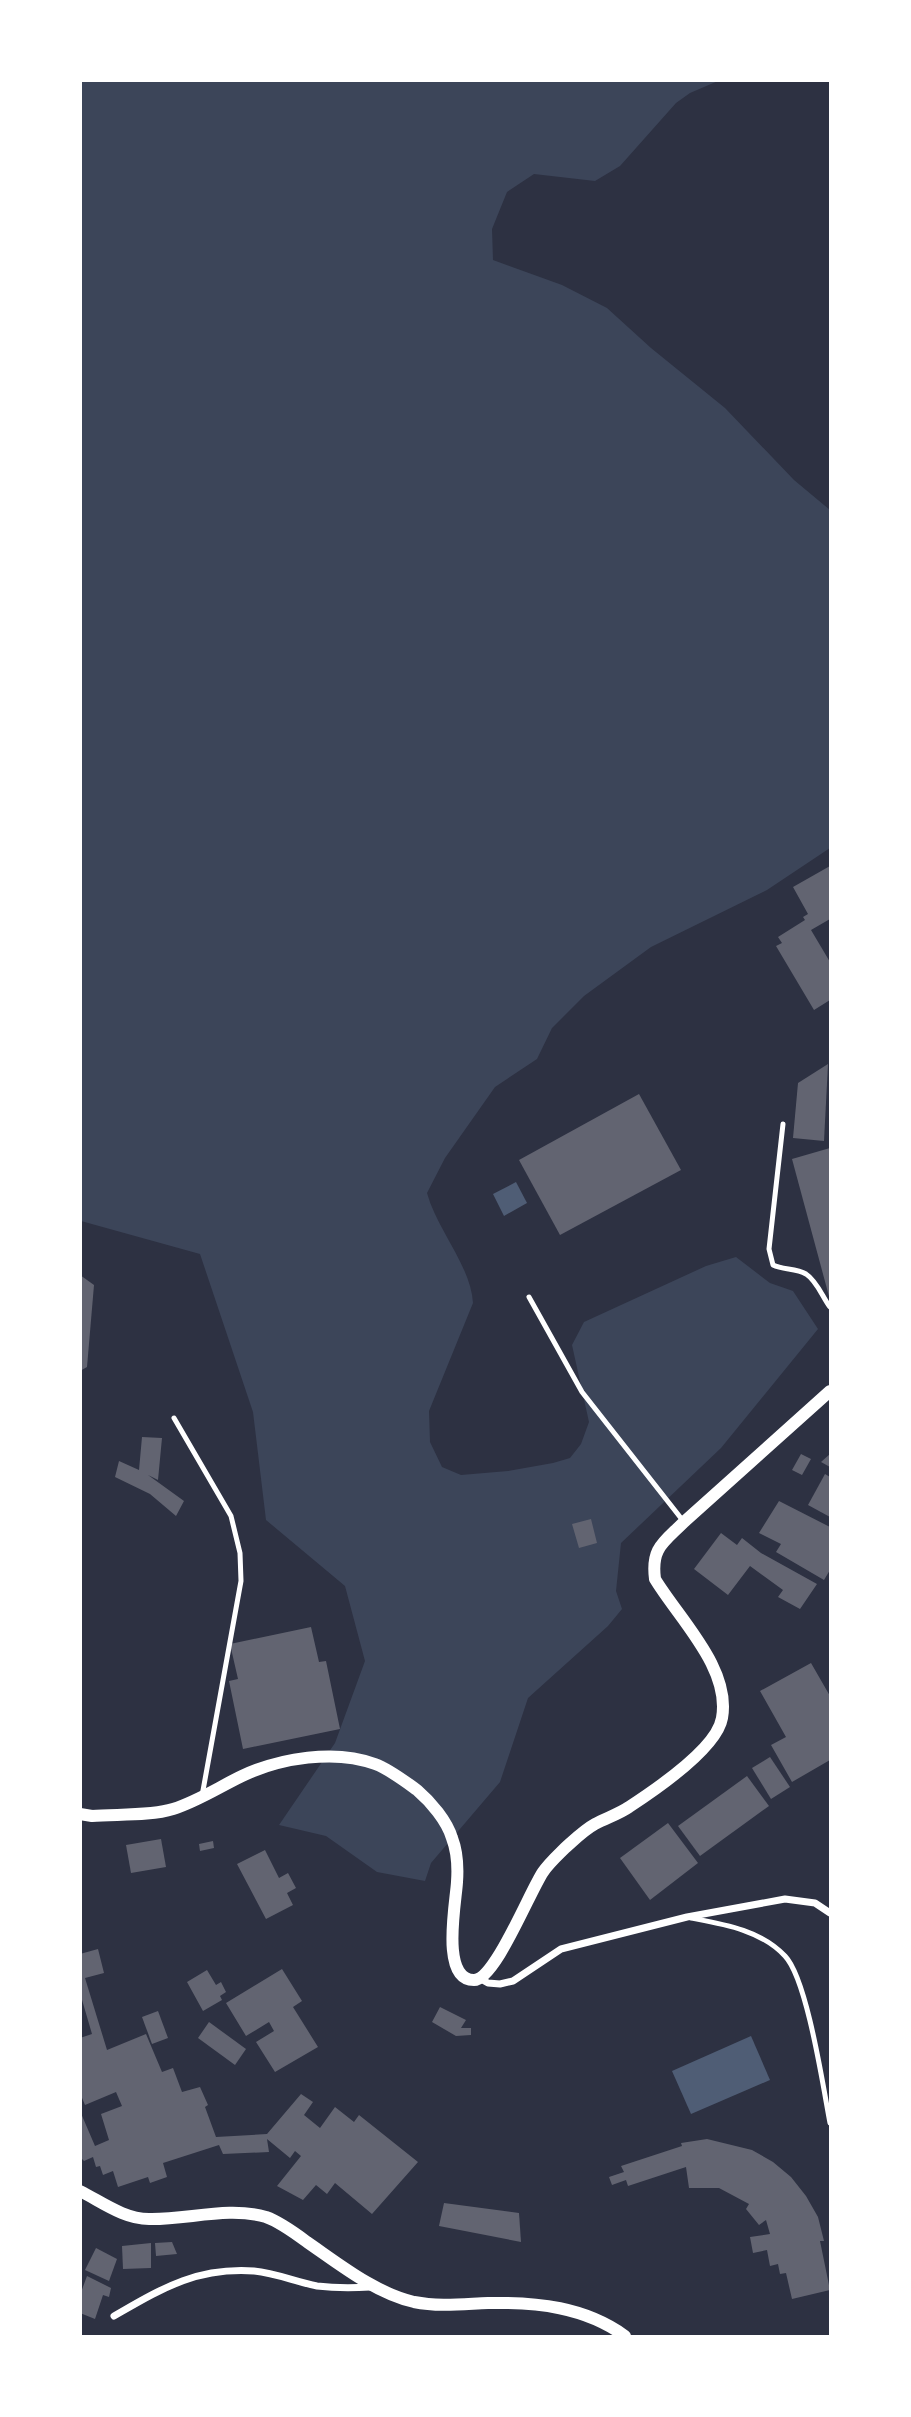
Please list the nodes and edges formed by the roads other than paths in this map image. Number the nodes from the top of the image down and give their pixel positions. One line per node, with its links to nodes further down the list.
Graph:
1 (783, 1124): 3 (lane)
2 (529, 1297): 6 (lane)
3 (831, 1307)
4 (831, 1391): 6 (street)
5 (174, 1418): 7 (lane)
6 (684, 1522): 11 (street)
7 (201, 1799): 8 (street); 11 (street)
8 (80, 1814)
9 (831, 1913): 10 (street)
10 (687, 1917): 11 (street); 12 (lane)
11 (481, 1979)
12 (831, 2123)
13 (80, 2191): 14 (street)
14 (376, 2286): 15 (street); 16 (street)
15 (114, 2316)
16 (625, 2336)

